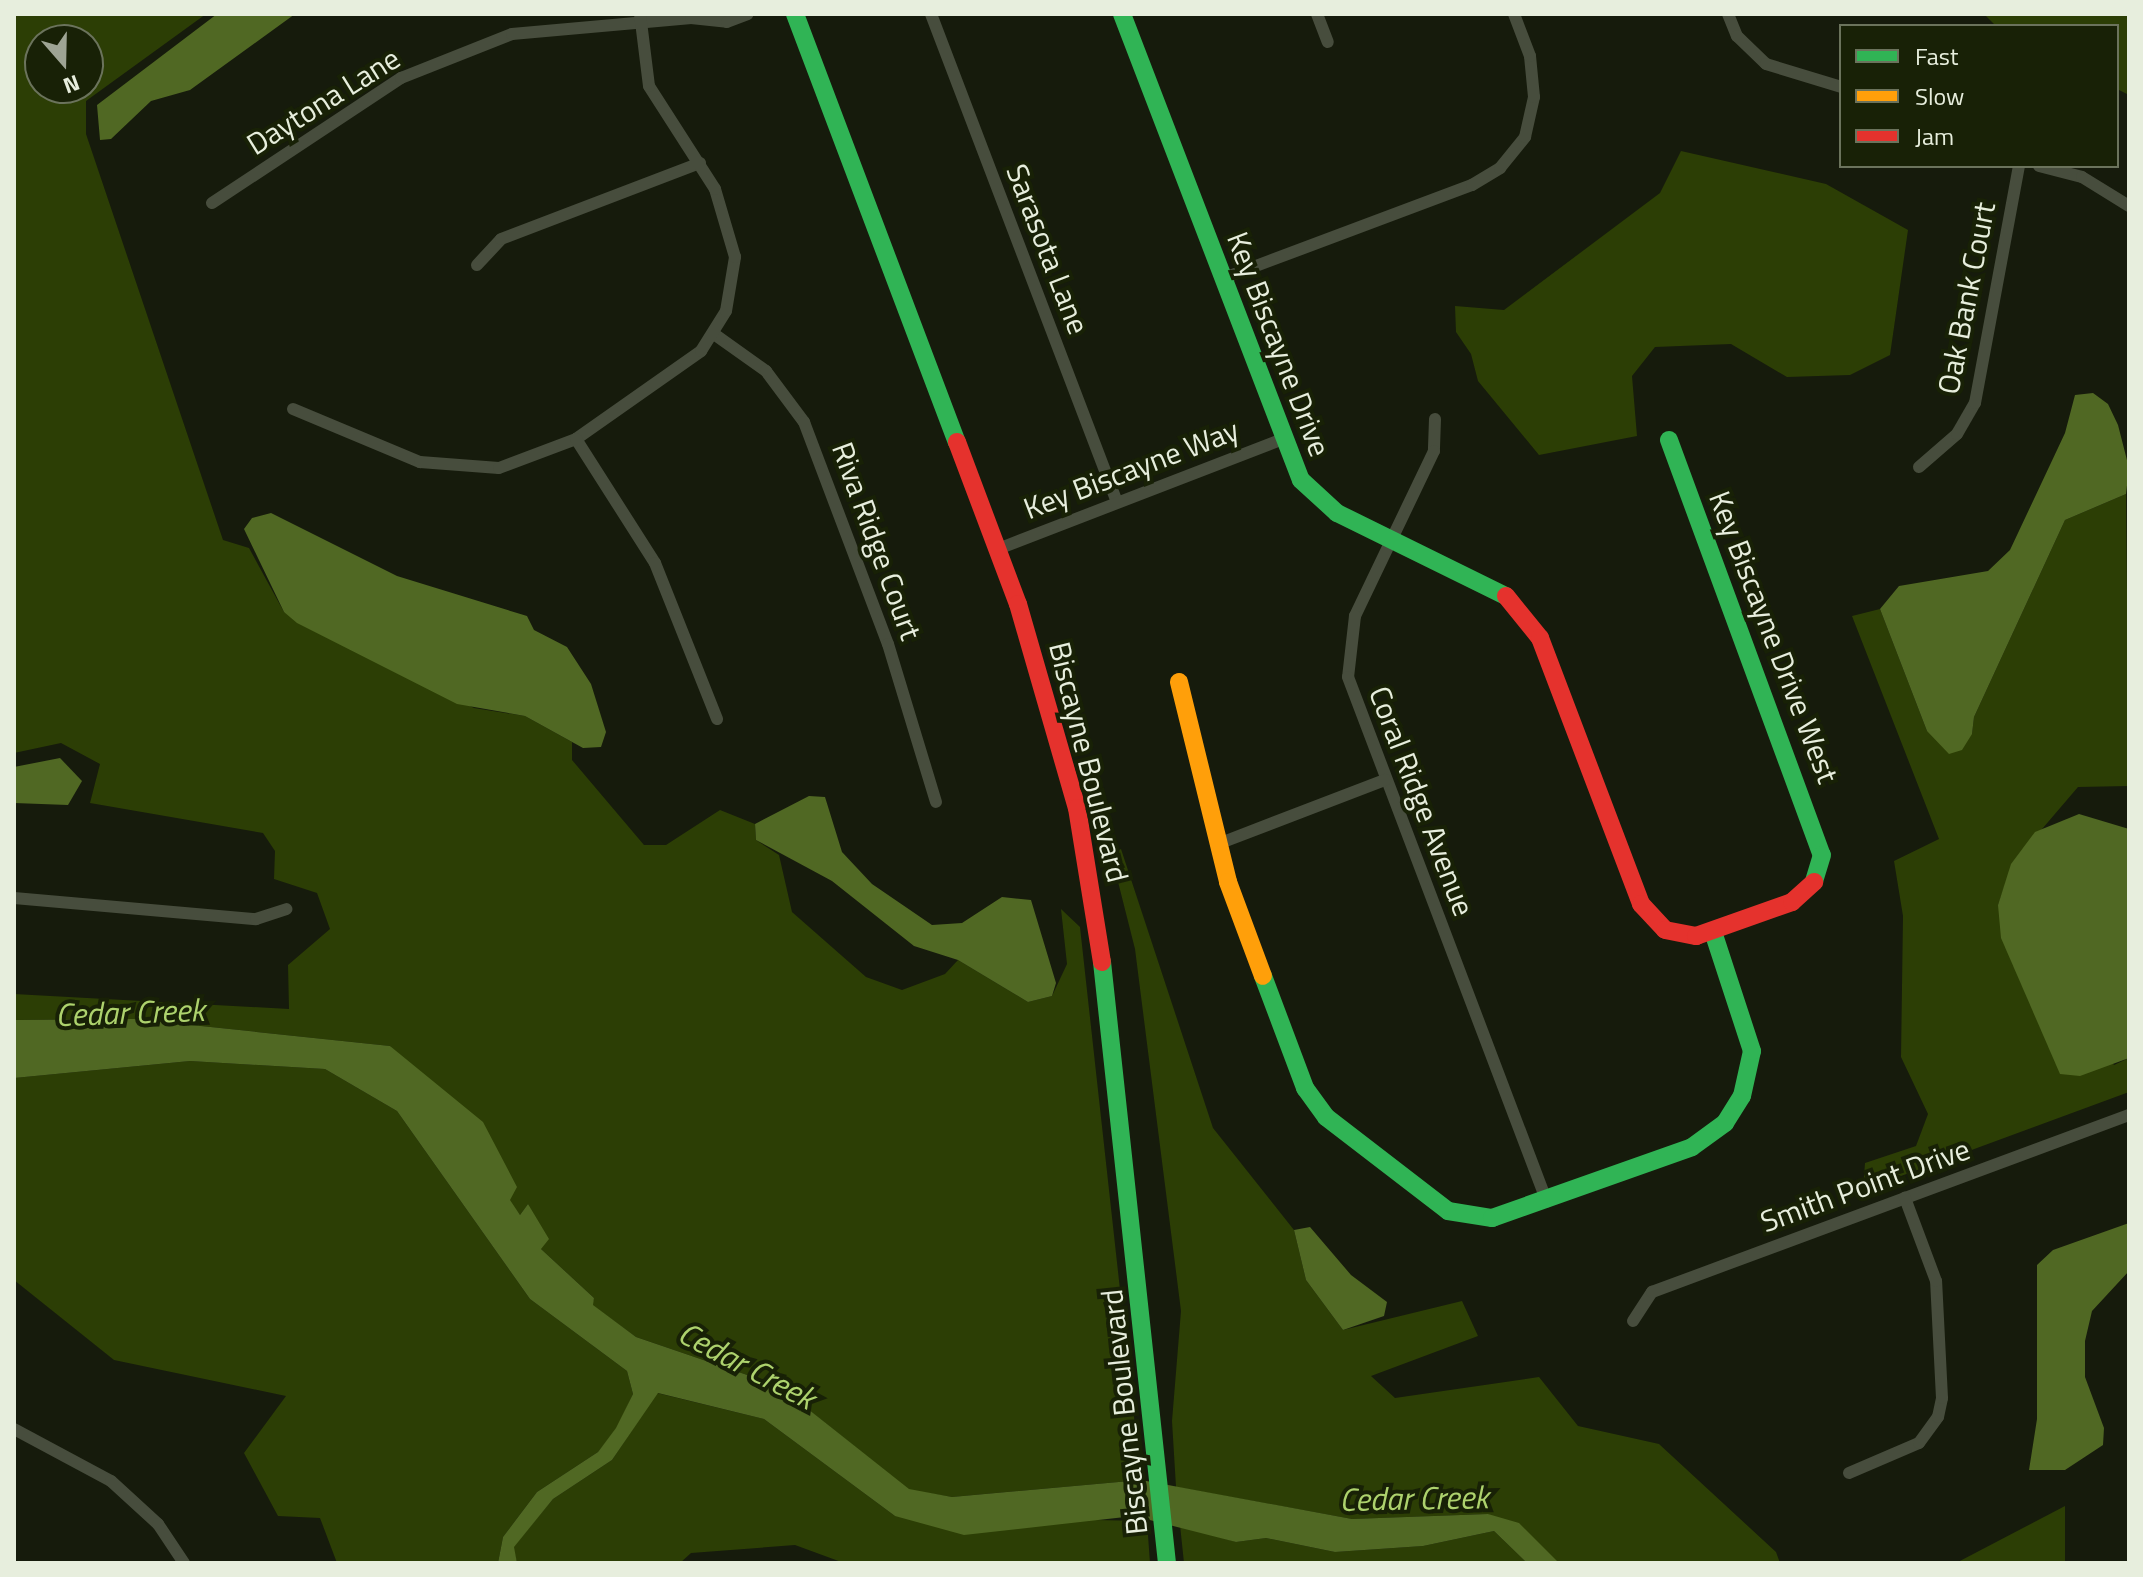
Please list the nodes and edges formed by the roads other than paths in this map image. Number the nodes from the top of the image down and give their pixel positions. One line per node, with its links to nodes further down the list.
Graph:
1 (748, 14): 8 (street, Daytona Lane)
2 (795, 14): 28 (street, Biscayne Boulevard)
3 (931, 14): 26 (street, Sarasota Lane)
4 (1122, 14): 18 (street, Key Biscayne Drive)
5 (1317, 14): 10 (street)
6 (1514, 14): 18 (street)
7 (1728, 14): 11 (street)
8 (694, 16): 9 (street, Daytona Lane)
9 (640, 19): 12 (street); 15 (street, Daytona Lane)
10 (1328, 42)
11 (1839, 86)
12 (700, 163): 17 (street); 19 (street)
13 (2019, 168): 25 (street, Oak Bank Court)
14 (2047, 168): 16 (street)
15 (212, 203)
16 (2129, 206)
17 (477, 265)
18 (1224, 278): 23 (street, Key Biscayne Drive)
19 (714, 334): 22 (street); 32 (street, Riva Ridge Court)
20 (293, 409): 22 (street)
21 (1435, 419): 27 (street, Coral Ridge Avenue)
22 (576, 439): 30 (street)
23 (1283, 439): 26 (street, Key Biscayne Way); 27 (street, Key Biscayne Drive)
24 (1669, 440): 36 (street, Key Biscayne Drive West)
25 (1919, 467)
26 (1117, 502): 28 (street, Key Biscayne Way)
27 (1393, 540): 31 (street, Coral Ridge Avenue); 36 (street, Key Biscayne Drive)
28 (998, 549): 44 (street, Biscayne Boulevard)
29 (1179, 682): 33 (street)
30 (717, 719)
31 (1385, 780): 33 (street); 39 (street, Coral Ridge Avenue)
32 (936, 802)
33 (1218, 844): 39 (street)
34 (14, 898): 35 (street)
35 (286, 909)
36 (1713, 932): 39 (street)
37 (2129, 1115): 38 (street, Smith Point Drive)
38 (1905, 1198): 40 (street, Smith Point Drive); 42 (street)
39 (1547, 1202)
40 (1633, 1321)
41 (14, 1429): 43 (street)
42 (1849, 1473)
43 (184, 1563)
44 (1167, 1563)

